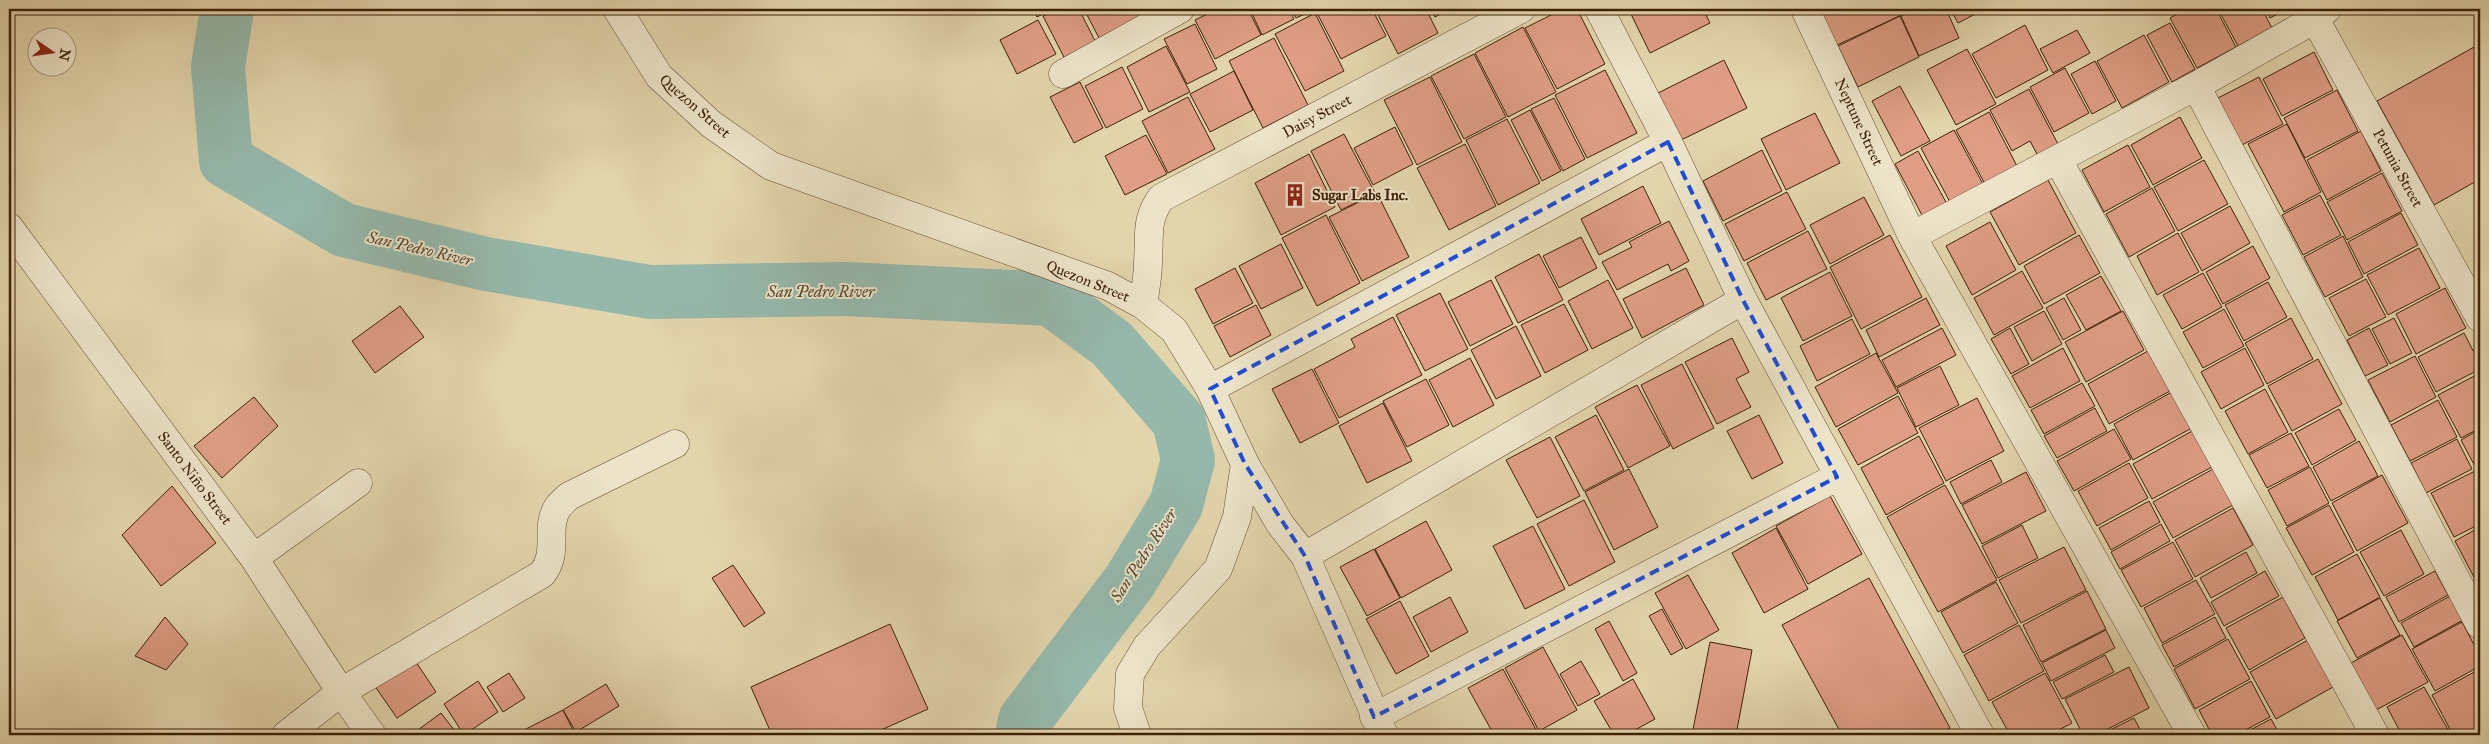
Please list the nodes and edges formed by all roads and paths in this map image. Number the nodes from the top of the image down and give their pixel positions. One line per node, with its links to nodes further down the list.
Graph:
1 (617, 9): 14 (street, Quezon Street)
2 (1521, 9): 14 (street, Daisy Street)
3 (1599, 9): 9 (street)
4 (1805, 9): 12 (street, Neptune Street)
5 (1168, 11): 7 (street)
6 (2321, 14): 8 (street); 15 (street, Petunia Street)
7 (1063, 74)
8 (2196, 86): 10 (street); 23 (street)
9 (1668, 142): 13 (street); 16 (street)
10 (2058, 160): 12 (street); 31 (street)
11 (9, 227): 22 (street, Santo Niño Street)
12 (1912, 236): 30 (street, Neptune Street)
13 (1743, 300): 19 (street); 21 (street)
14 (1143, 305): 16 (street, Quezon Street)
15 (2480, 318)
16 (1210, 389): 18 (street, Quezon Street)
17 (675, 444): 24 (street)
18 (1245, 464): 21 (street, Quezon Street); 28 (street)
19 (1837, 476): 25 (street); 29 (street)
20 (358, 483): 22 (street)
21 (1305, 556): 25 (street, Quezon Street)
22 (254, 558): 24 (street, Santo Niño Street)
23 (2480, 625)
24 (340, 692): 26 (street); 27 (street, Santo Niño Street)
25 (1379, 726)
26 (286, 735)
27 (372, 735)
28 (1137, 735)
29 (1980, 735)
30 (2192, 735)
31 (2375, 735)

